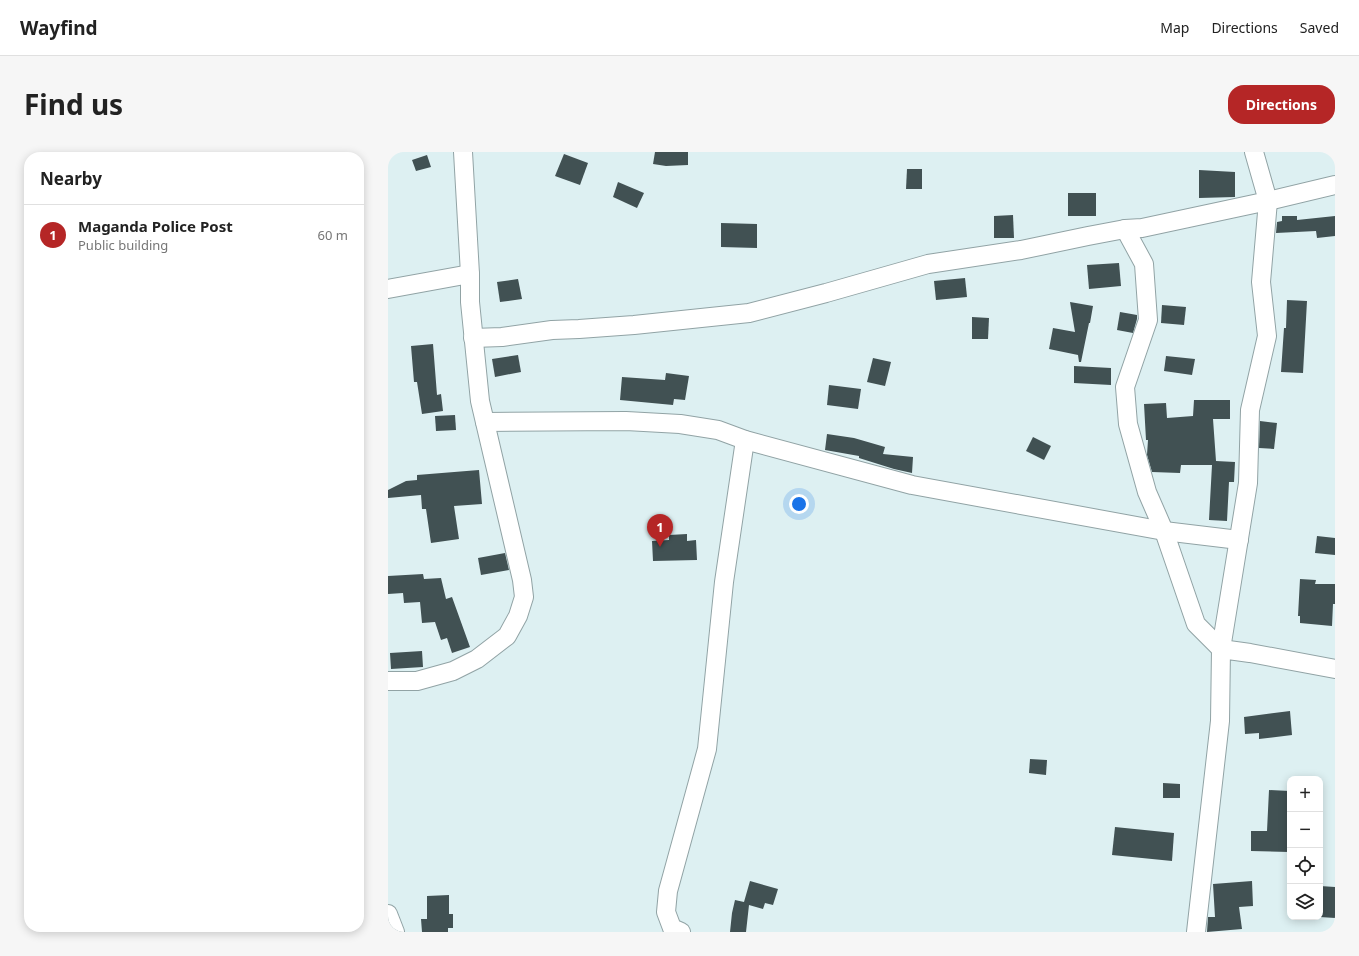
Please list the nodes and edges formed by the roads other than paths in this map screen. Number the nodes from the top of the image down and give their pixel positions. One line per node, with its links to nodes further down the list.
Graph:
1 (462, 152): 6 (street)
2 (1254, 152): 4 (street)
3 (1335, 185): 4 (street)
4 (1268, 201): 5 (street); 12 (street)
5 (1125, 229): 8 (street); 11 (street)
6 (470, 274): 7 (street); 8 (street)
7 (388, 289)
8 (473, 338): 9 (street)
9 (485, 422): 10 (street); 15 (street)
10 (745, 440): 11 (street); 18 (street)
11 (1164, 531): 12 (street); 13 (street)
12 (1239, 540): 13 (street)
13 (1221, 649): 14 (street); 19 (street)
14 (1335, 669)
15 (388, 681)
16 (388, 914): 17 (street)
17 (395, 932)
18 (681, 932)
19 (1196, 932)

